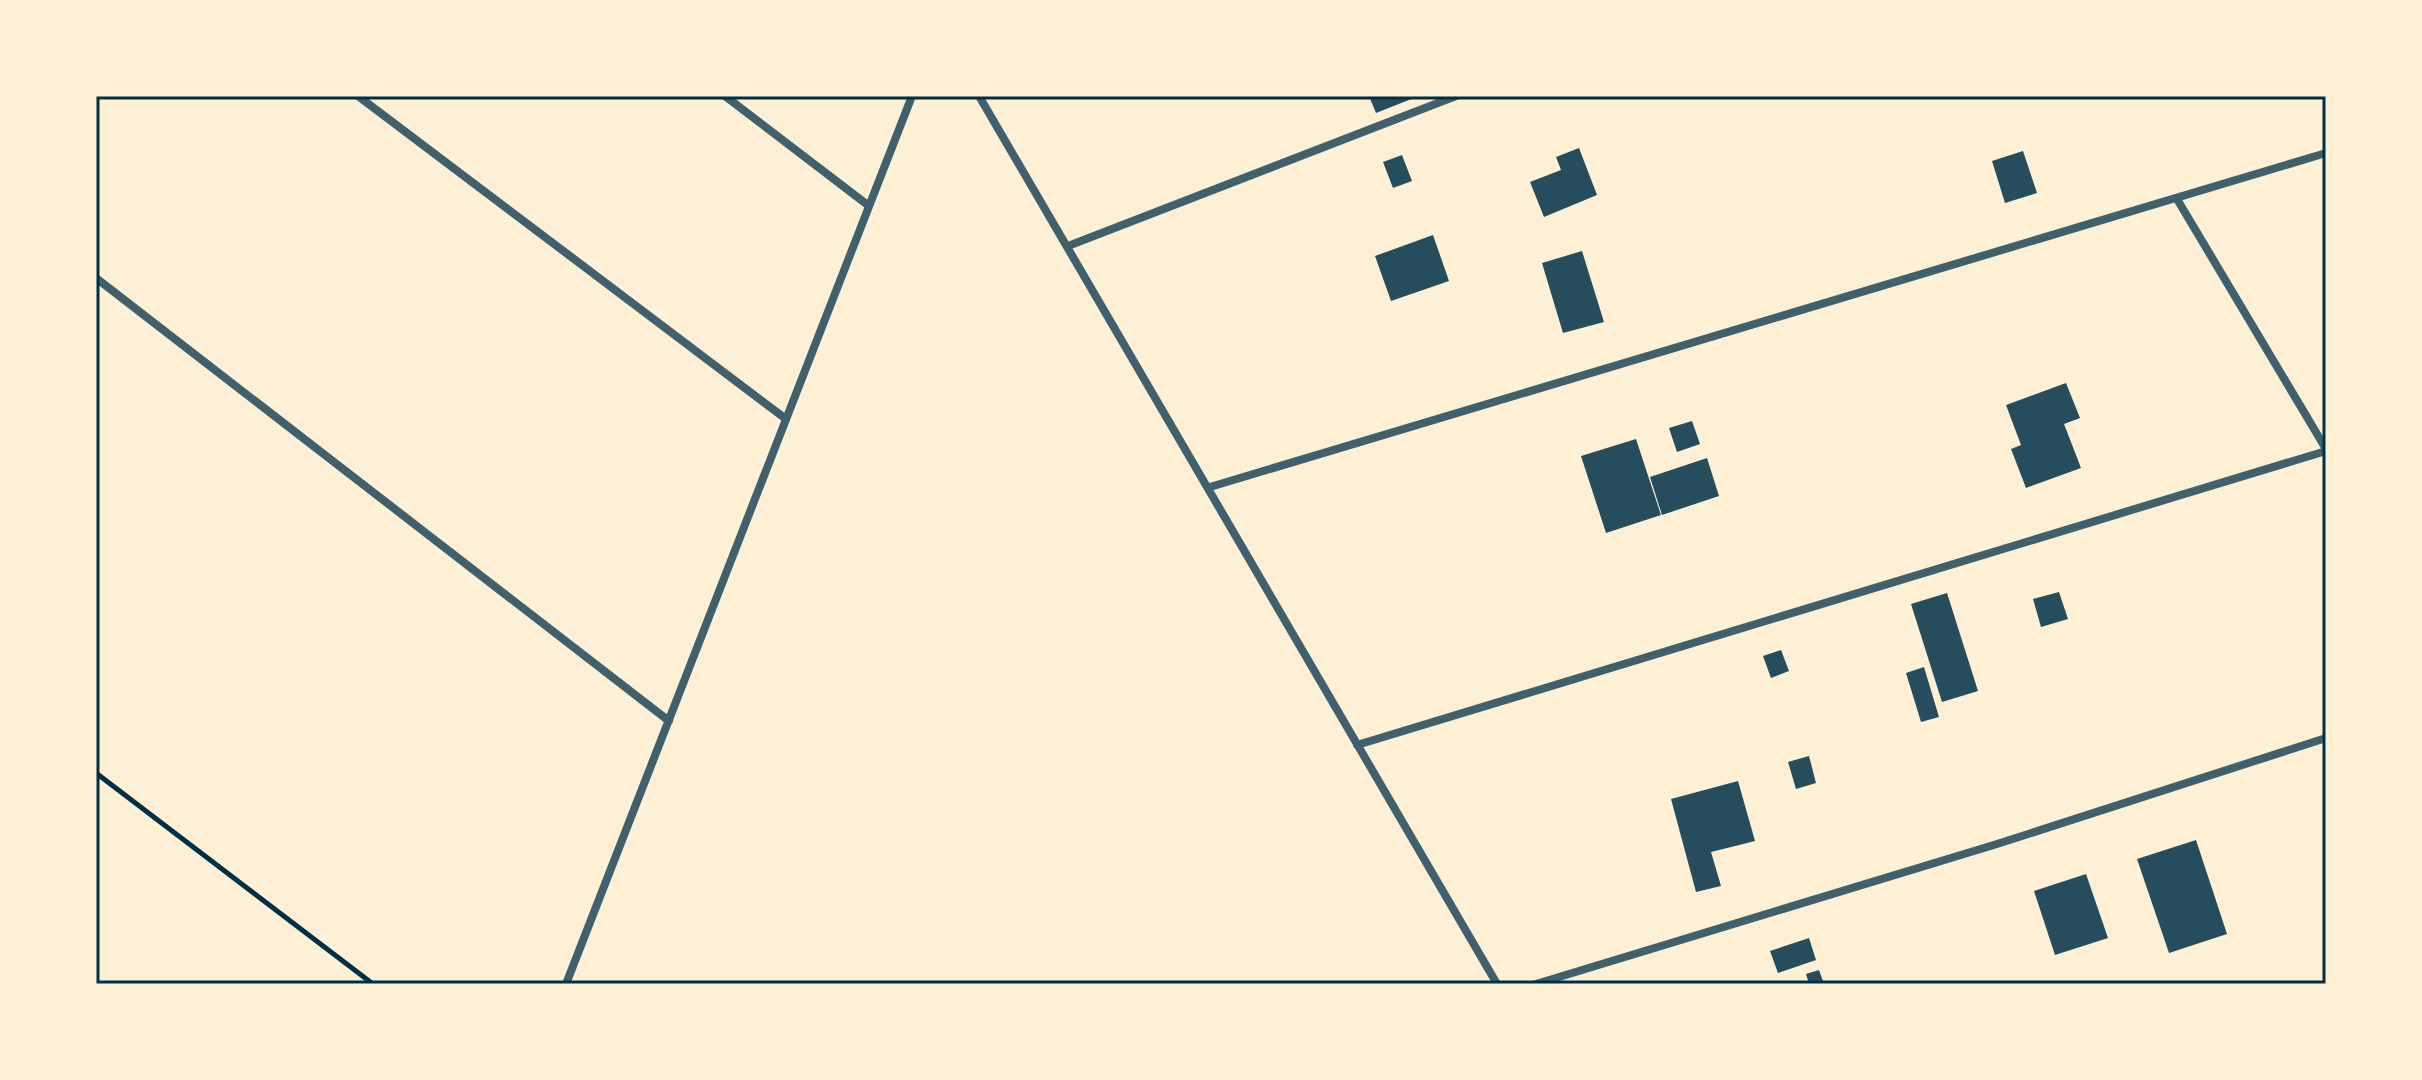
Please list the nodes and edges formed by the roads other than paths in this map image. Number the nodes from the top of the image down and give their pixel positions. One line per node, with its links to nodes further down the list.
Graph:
1 (358, 96): 11 (street)
2 (725, 96): 8 (street)
3 (912, 96): 8 (street)
4 (979, 96): 9 (street)
5 (1456, 96): 9 (street)
6 (2326, 153): 7 (street)
7 (2177, 199): 12 (street); 13 (street)
8 (869, 206): 11 (street)
9 (1068, 246): 13 (street)
10 (96, 278): 14 (street)
11 (786, 419): 14 (street)
12 (2326, 450): 16 (street)
13 (1210, 487): 16 (street)
14 (669, 721): 17 (street)
15 (2326, 738): 19 (street)
16 (1357, 745): 18 (street)
17 (566, 984)
18 (1497, 984)
19 (1536, 984)

